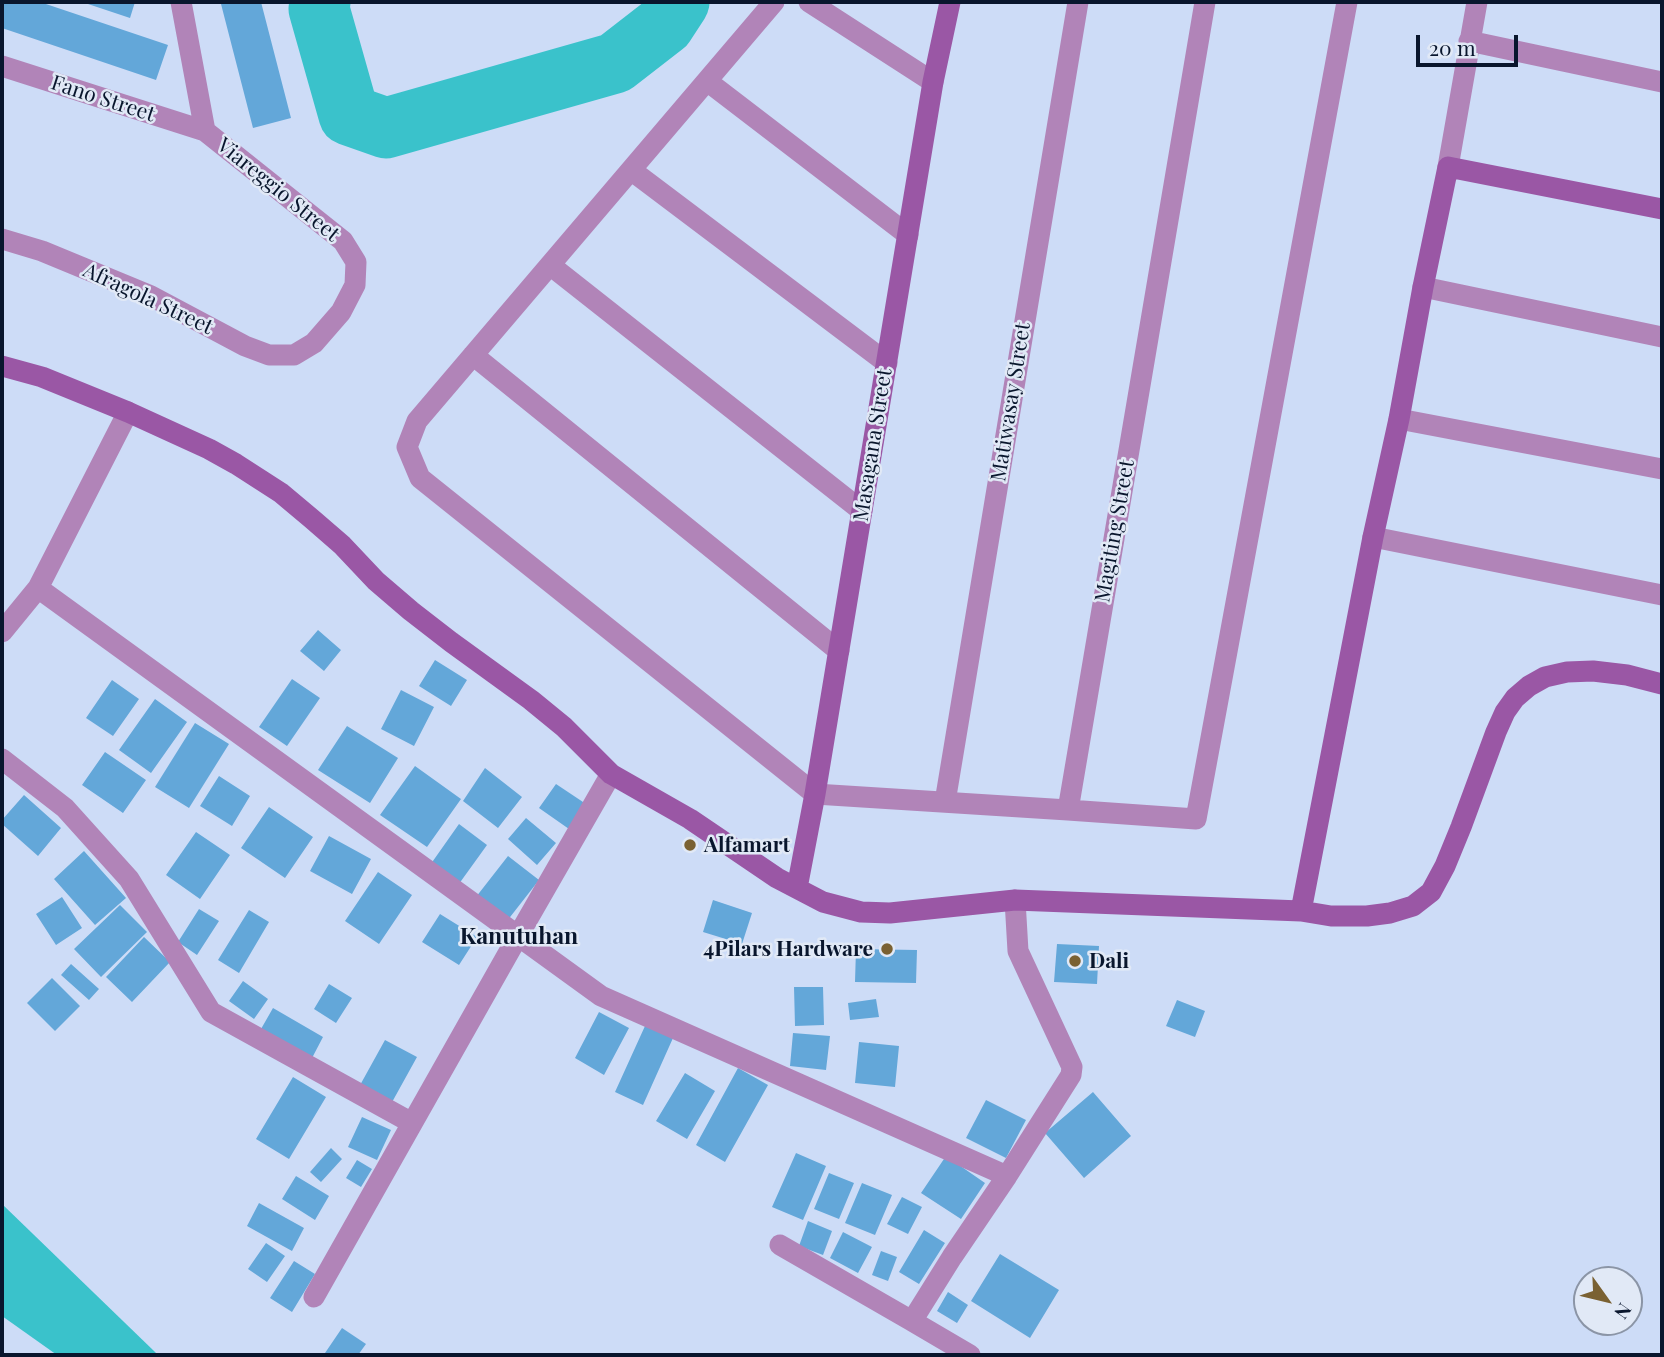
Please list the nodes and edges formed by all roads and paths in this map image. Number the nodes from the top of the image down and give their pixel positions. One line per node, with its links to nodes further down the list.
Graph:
1 (181, 2): 14 (street, Viareggio Street)
2 (774, 2): 11 (street)
3 (809, 2): 12 (street)
4 (950, 2): 12 (street, Masagana Street)
5 (1078, 2): 40 (street, Matiwasay Street)
6 (1205, 2): 41 (street, Magiting Street)
7 (1348, 2): 41 (street)
8 (1477, 2): 9 (street)
9 (1469, 41): 13 (street); 15 (street)
10 (2, 66): 14 (street, Fano Street)
11 (707, 81): 16 (street); 18 (street)
12 (933, 82): 18 (street, Masagana Street)
13 (1662, 82)
14 (205, 131): 23 (street, Viareggio Street)
15 (1448, 167): 17 (street); 21 (street)
16 (631, 170): 20 (street); 25 (street)
17 (1662, 209)
18 (908, 235): 25 (street, Masagana Street)
19 (2, 239): 23 (street, Afragola Street)
20 (550, 265): 24 (street); 30 (street)
21 (1423, 287): 22 (street); 28 (street)
22 (1662, 337)
23 (294, 355)
24 (473, 355): 35 (street); 39 (street)
25 (887, 363): 30 (street, Masagana Street)
26 (2, 366): 27 (street)
27 (128, 412): 32 (street); 38 (street)
28 (1399, 419): 29 (street); 31 (street)
29 (1662, 469)
30 (862, 512): 35 (street, Masagana Street)
31 (1373, 537): 33 (street); 44 (street)
32 (38, 588): 34 (street); 45 (street)
33 (1662, 595)
34 (2, 632)
35 (839, 651): 39 (street, Masagana Street)
36 (1662, 684): 44 (street)
37 (2, 759): 46 (street)
38 (611, 774): 42 (street); 45 (street)
39 (815, 794): 40 (street); 42 (street, Masagana Street)
40 (945, 802): 41 (street)
41 (1068, 810)
42 (797, 888): 43 (street)
43 (1015, 900): 44 (street); 47 (street)
44 (1301, 911)
45 (518, 936): 46 (street); 47 (street)
46 (412, 1123): 49 (street)
47 (1007, 1176): 50 (street)
48 (780, 1245): 50 (street)
49 (314, 1297)
50 (912, 1321): 51 (street)
51 (970, 1355)

